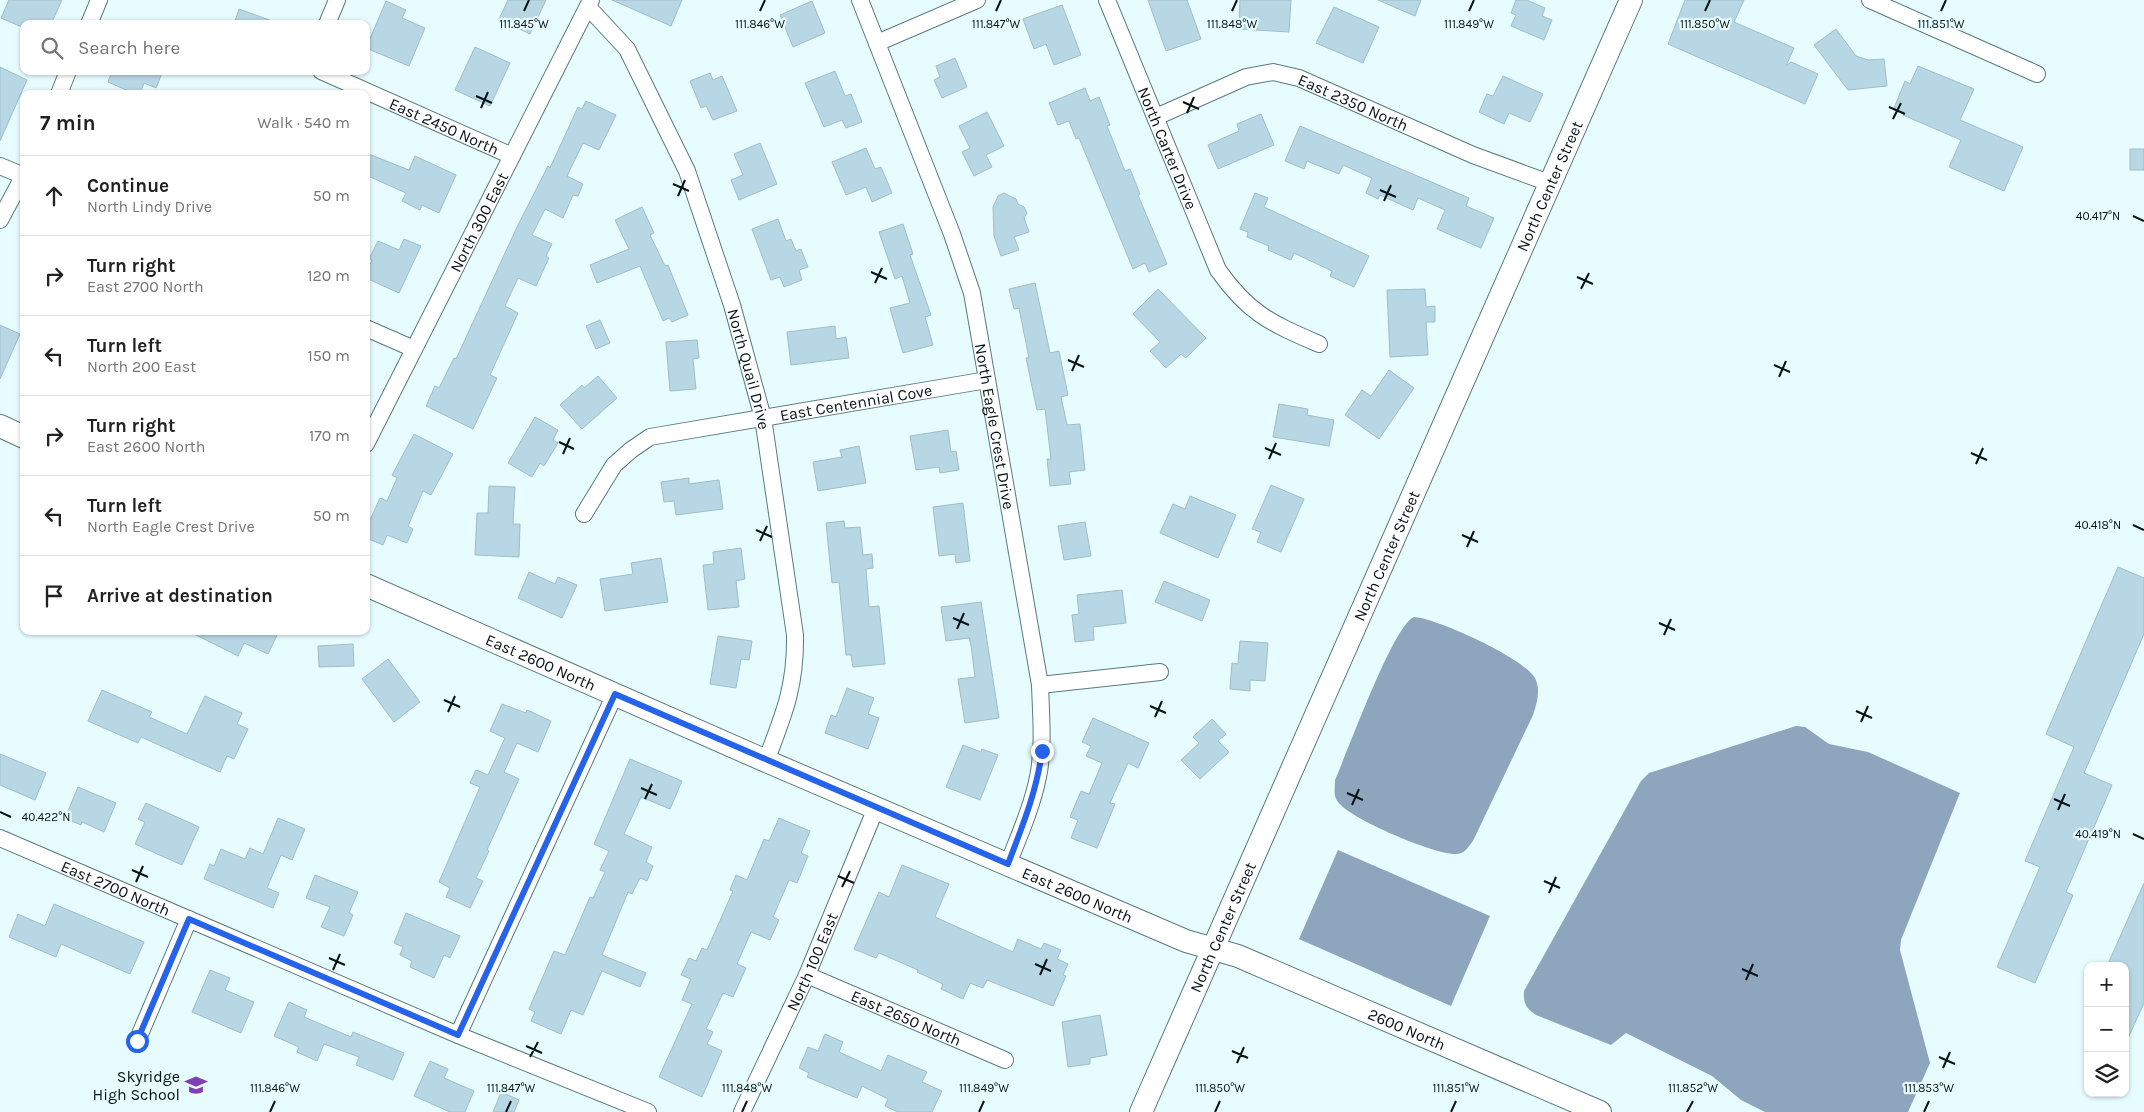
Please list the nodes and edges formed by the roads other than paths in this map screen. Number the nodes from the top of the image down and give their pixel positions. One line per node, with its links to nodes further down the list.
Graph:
1 (99, 0): 9 (street)
2 (337, 0): 10 (street)
3 (860, 0): 11 (street, North Eagle Crest Drive)
4 (977, 0): 11 (street)
5 (1107, 0): 18 (street, North Carter Drive)
6 (1631, 0): 23 (street, North Center Street)
7 (1870, 0): 12 (street)
8 (590, 3): 19 (street, North 300 East); 29 (street, North Quail Drive)
9 (91, 20)
10 (329, 20)
11 (877, 44): 28 (street, North Eagle Crest Drive)
12 (2037, 74)
13 (66, 75): 15 (street)
14 (329, 75): 16 (street, East 2450 North)
15 (61, 90)
16 (363, 90)
17 (370, 93): 19 (street, East 2450 North)
18 (1156, 117): 23 (street, East 2350 North); 26 (street, North Carter Drive)
19 (512, 156): 27 (street, North 300 East)
20 (0, 166): 21 (street)
21 (20, 174)
22 (20, 182): 24 (street)
23 (1552, 184): 43 (street, North Center Street)
24 (0, 220)
25 (370, 330): 27 (street)
26 (1319, 344)
27 (414, 350): 32 (street, North 300 East)
28 (987, 380): 29 (street, East Centennial Cove); 36 (street, North Eagle Crest Drive)
29 (763, 418): 33 (street, East Centennial Cove); 38 (street, North Quail Drive)
30 (0, 426): 31 (street)
31 (20, 435)
32 (370, 436)
33 (584, 514)
34 (370, 587): 37 (street, East 2600 North)
35 (1160, 672): 36 (street)
36 (1040, 685): 41 (street, North Eagle Crest Drive)
37 (615, 694): 38 (street, East 2600 North); 45 (street)
38 (766, 761): 39 (street, East 2600 North)
39 (876, 808): 41 (street, East 2600 North); 44 (street, North 100 East)
40 (0, 838): 42 (street, East 2700 North)
41 (1008, 864): 43 (street, East 2600 North)
42 (189, 919): 45 (street, East 2700 North); 46 (street)
43 (1214, 949): 50 (street, North Center Street); 51 (street, 2600 North)
44 (807, 975): 47 (street, East 2650 North); 49 (street, North 100 East)
45 (458, 1035): 48 (street, East 2700 North)
46 (137, 1041)
47 (1005, 1060)
48 (648, 1112)
49 (742, 1112)
50 (1141, 1112)
51 (1600, 1112)

